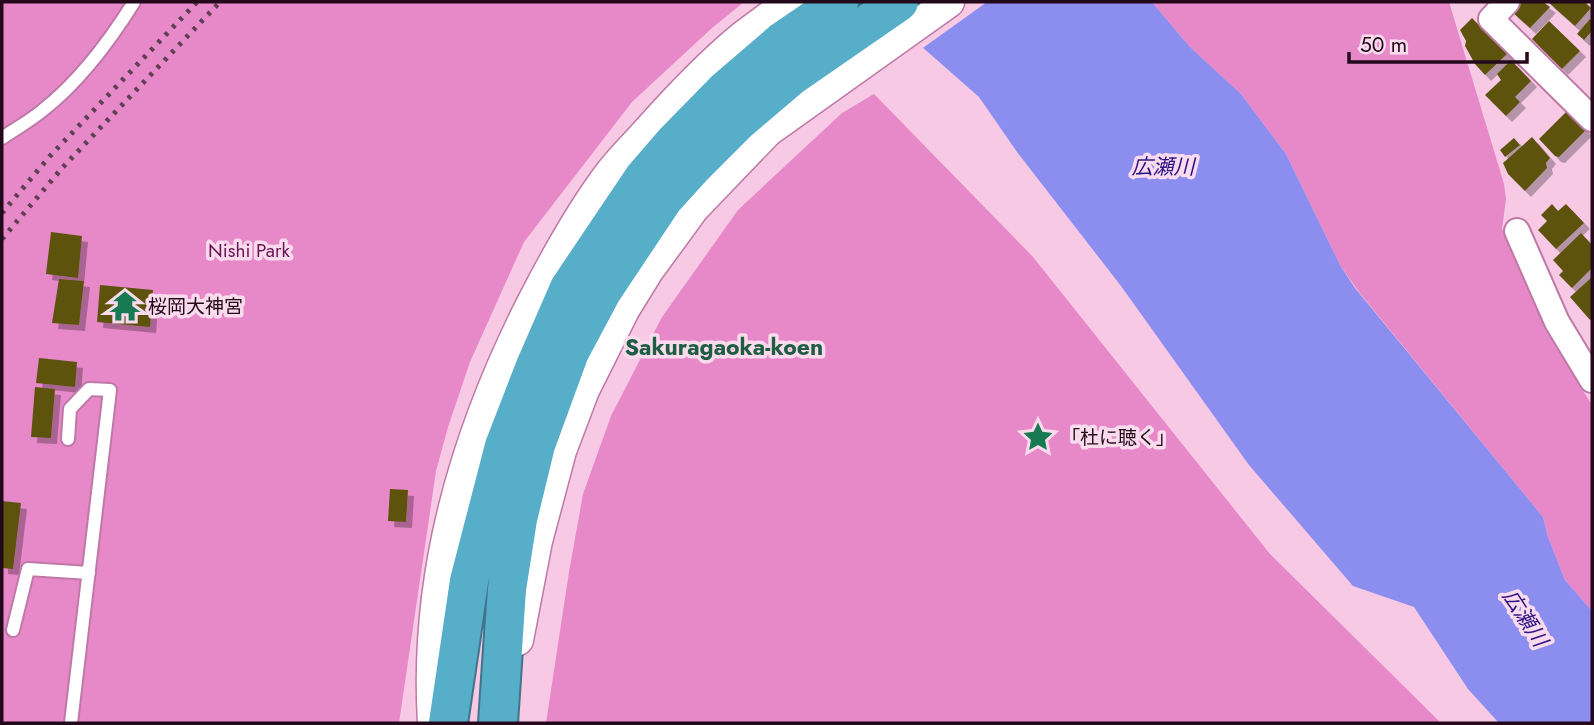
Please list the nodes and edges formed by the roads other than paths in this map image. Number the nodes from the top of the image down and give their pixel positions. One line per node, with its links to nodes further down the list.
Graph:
1 (134, 2): 9 (lane)
2 (789, 2): 16 (street)
3 (899, 2): 7 (highway)
4 (928, 2): 7 (highway)
5 (949, 2): 7 (street)
6 (1507, 2): 8 (street)
7 (851, 30): 17 (highway); 18 (highway)
8 (1592, 119)
9 (2, 138)
10 (1517, 231): 11 (street)
11 (1592, 380)
12 (68, 439): 13 (lane)
13 (89, 573): 14 (lane); 15 (lane)
14 (13, 630)
15 (71, 723)
16 (433, 723)
17 (448, 723)
18 (500, 723)

